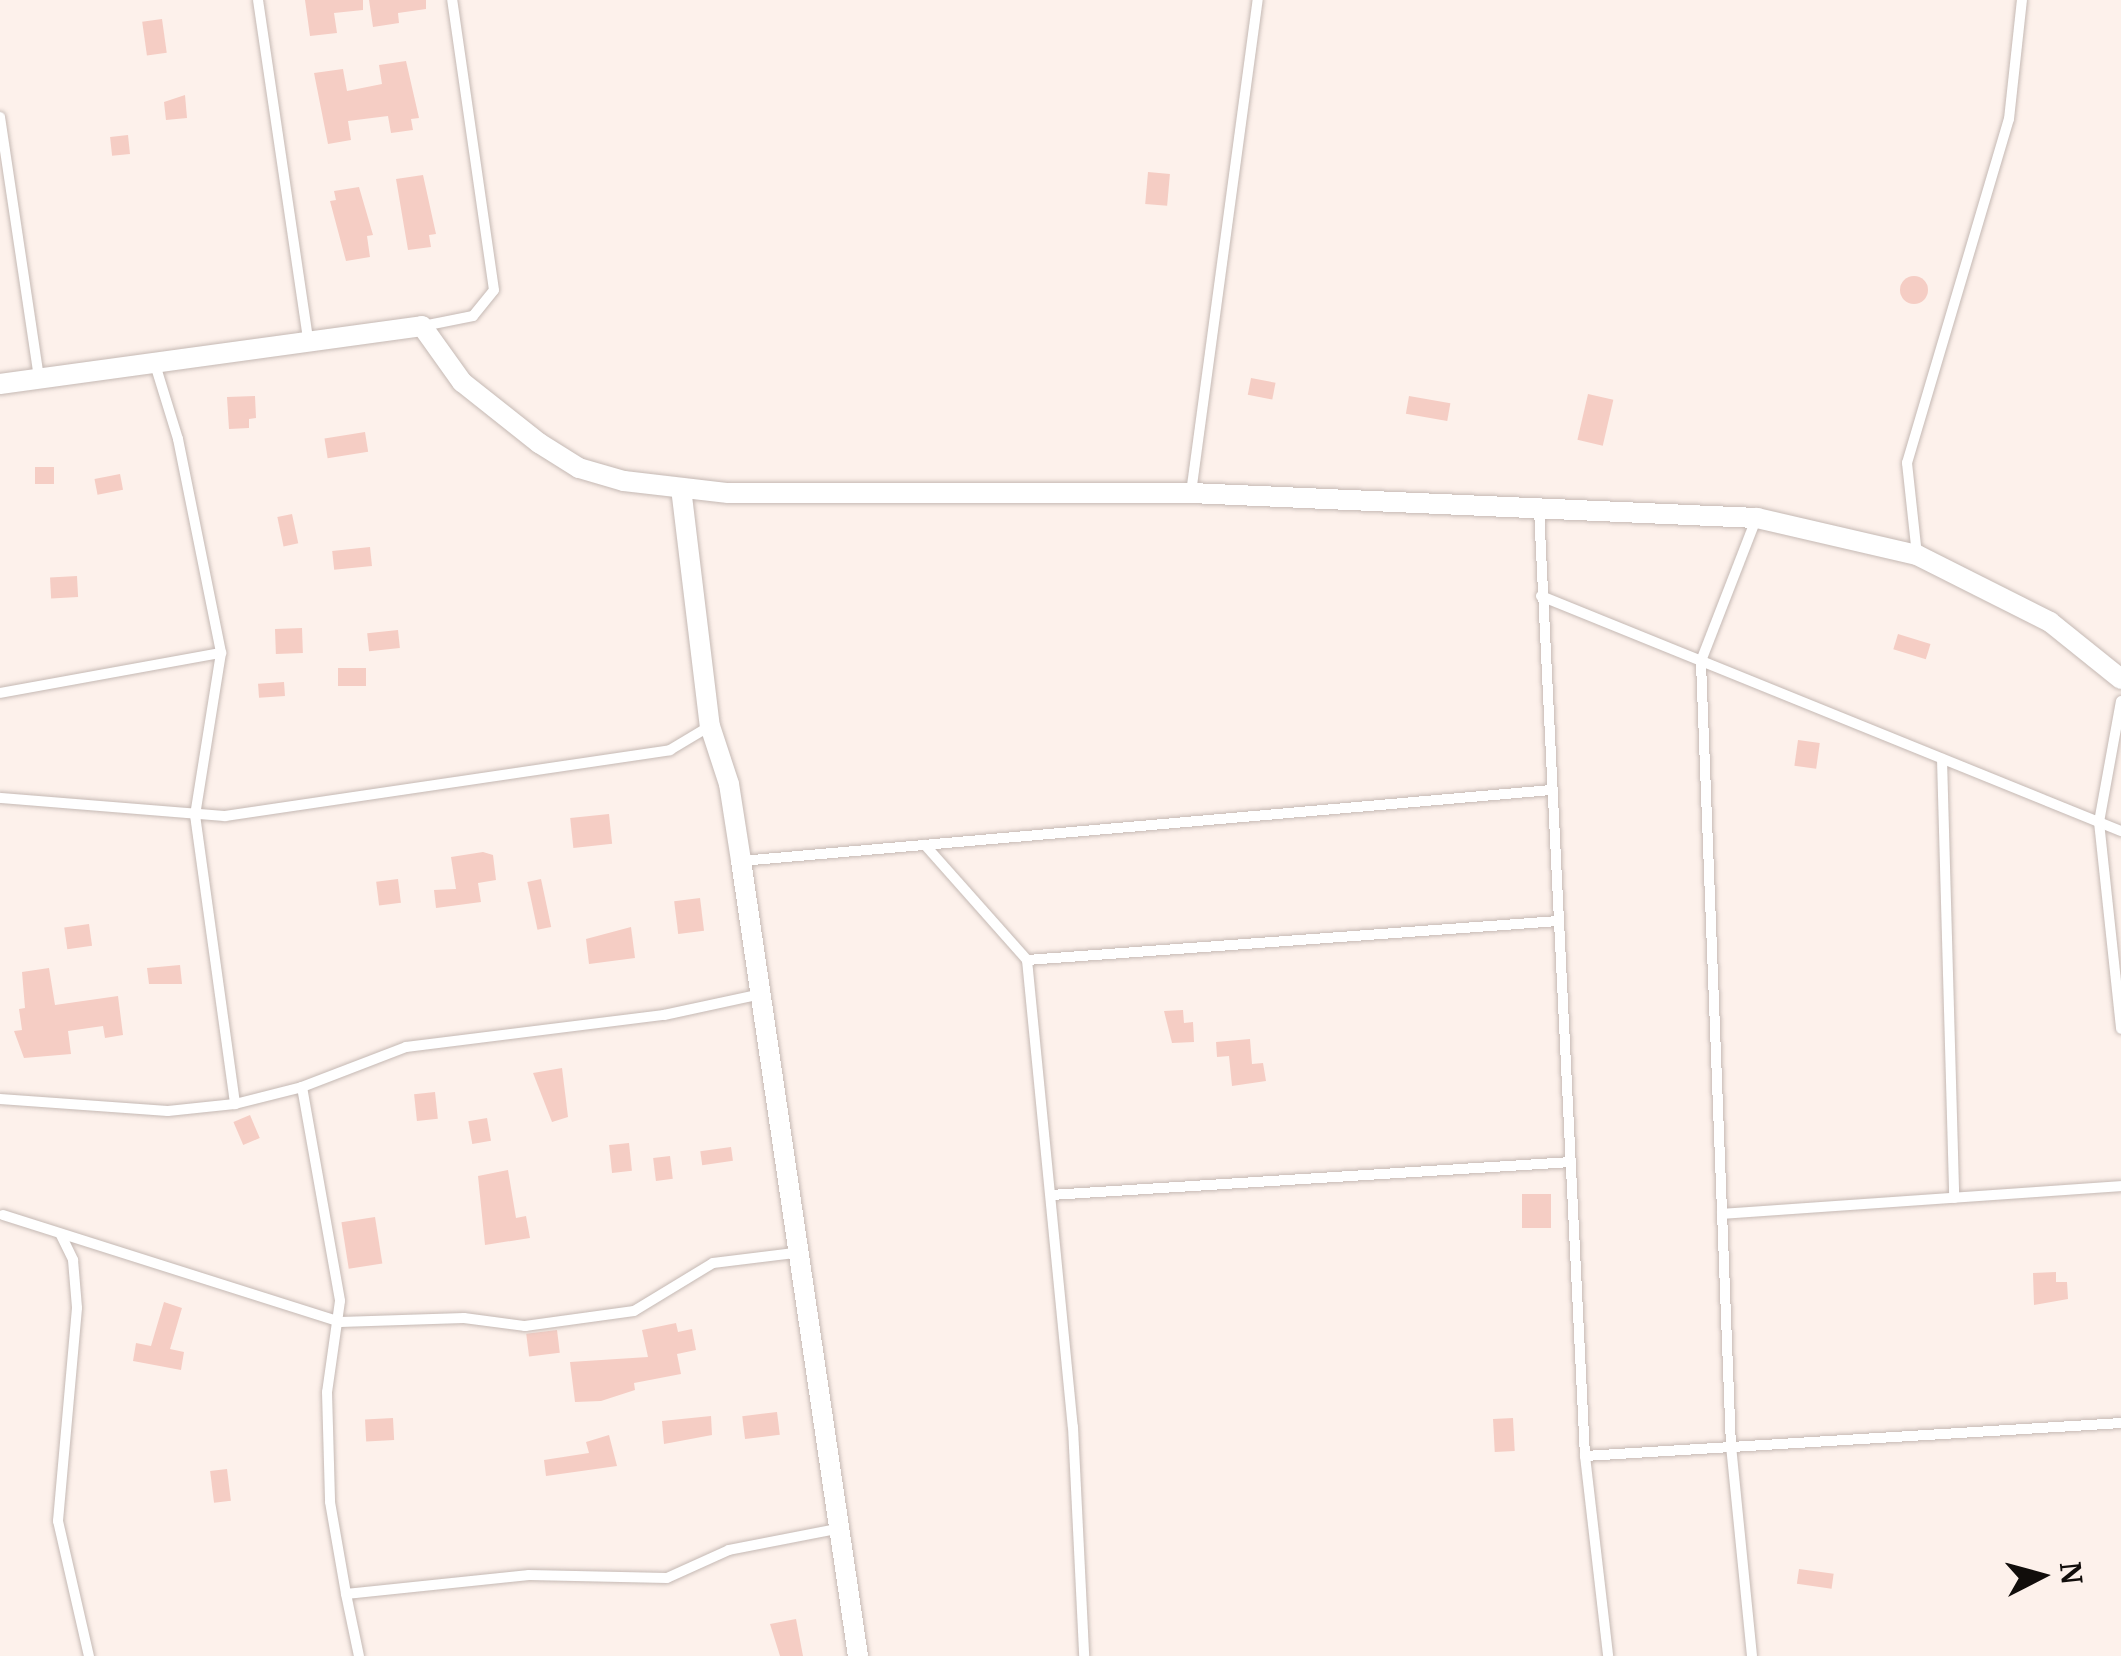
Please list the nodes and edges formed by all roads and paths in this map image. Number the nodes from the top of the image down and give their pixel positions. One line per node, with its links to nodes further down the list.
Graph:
1 (258, 0): 7 (lane)
2 (452, 0): 6 (lane)
3 (1258, 0): 12 (lane)
4 (2022, 0): 15 (lane)
5 (0, 118): 9 (lane)
6 (422, 326): 7 (street); 11 (street)
7 (308, 337): 8 (street)
8 (154, 360): 9 (street); 17 (lane)
9 (39, 378): 10 (street)
10 (0, 384)
11 (681, 488): 12 (street); 22 (street)
12 (1191, 493): 13 (street)
13 (1540, 509): 14 (street); 16 (lane)
14 (1757, 518): 15 (street); 18 (lane)
15 (1917, 554): 19 (street)
16 (1542, 596): 18 (lane); 24 (lane)
17 (222, 654): 20 (lane); 26 (lane)
18 (1700, 660): 23 (lane); 43 (lane)
19 (2121, 678)
20 (0, 693)
21 (2121, 700): 27 (lane)
22 (710, 726): 26 (lane); 30 (street)
23 (1942, 759): 27 (lane); 41 (lane)
24 (1551, 790): 29 (lane); 31 (lane)
25 (0, 798): 26 (lane)
26 (195, 814): 37 (lane)
27 (2099, 822): 28 (lane); 34 (lane)
28 (2121, 832)
29 (925, 844): 30 (lane); 32 (lane)
30 (742, 861): 33 (street)
31 (1558, 921): 32 (lane); 38 (lane)
32 (1027, 960): 40 (lane)
33 (762, 994): 35 (lane); 46 (street)
34 (2121, 1029)
35 (302, 1087): 37 (lane); 47 (lane)
36 (0, 1100): 37 (lane)
37 (234, 1104)
38 (1571, 1162): 40 (lane); 50 (lane)
39 (2121, 1186): 41 (lane)
40 (1052, 1194): 56 (lane)
41 (1954, 1198): 43 (lane)
42 (0, 1199): 44 (lane)
43 (1722, 1214): 49 (lane)
44 (2, 1216): 45 (lane)
45 (61, 1235): 47 (lane); 53 (lane)
46 (794, 1253): 47 (lane); 51 (street)
47 (340, 1322): 52 (lane)
48 (2121, 1423): 49 (lane)
49 (1731, 1447): 50 (lane); 58 (lane)
50 (1586, 1456): 57 (lane)
51 (836, 1529): 52 (lane); 55 (street)
52 (346, 1594): 54 (lane)
53 (89, 1656)
54 (359, 1656)
55 (858, 1656)
56 (1084, 1656)
57 (1608, 1656)
58 (1752, 1656)

